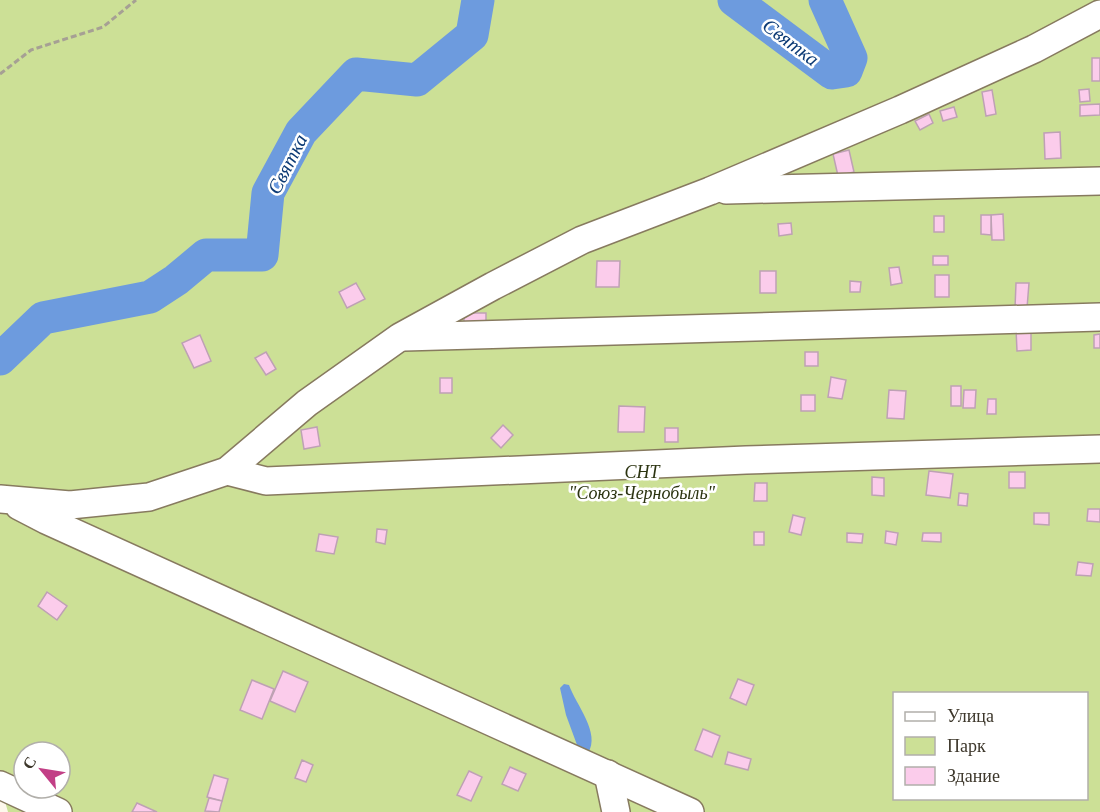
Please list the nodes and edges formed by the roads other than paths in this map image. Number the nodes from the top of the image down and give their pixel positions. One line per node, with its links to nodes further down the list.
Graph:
1 (1100, 14): 3 (street)
2 (1100, 181): 3 (street)
3 (710, 191): 5 (street)
4 (1100, 317): 5 (street)
5 (400, 338): 7 (street)
6 (1100, 449): 7 (street)
7 (227, 471): 8 (street)
8 (5, 500): 9 (street)
9 (608, 774): 12 (street); 13 (street)
10 (0, 785): 11 (street)
11 (58, 812)
12 (616, 812)
13 (690, 812)

